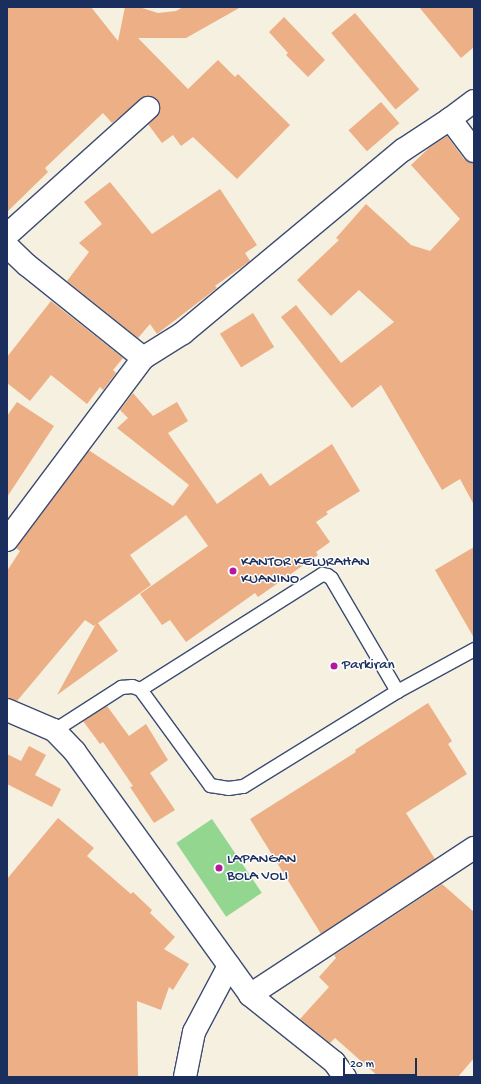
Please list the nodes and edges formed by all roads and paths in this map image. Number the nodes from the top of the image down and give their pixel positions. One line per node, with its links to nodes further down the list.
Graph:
1 (474, 101): 3 (street)
2 (148, 108): 5 (street)
3 (450, 119): 4 (street); 7 (street)
4 (474, 151)
5 (7, 235)
6 (7, 246): 7 (street)
7 (143, 358): 8 (street)
8 (7, 540)
9 (474, 650): 11 (lane)
10 (140, 689): 11 (lane); 11 (lane); 13 (lane)
11 (397, 691)
12 (7, 710): 13 (street)
13 (54, 730): 15 (street)
14 (474, 848): 16 (street)
15 (229, 966): 16 (street); 17 (street)
16 (250, 995): 18 (street)
17 (185, 1077)
18 (345, 1077)

